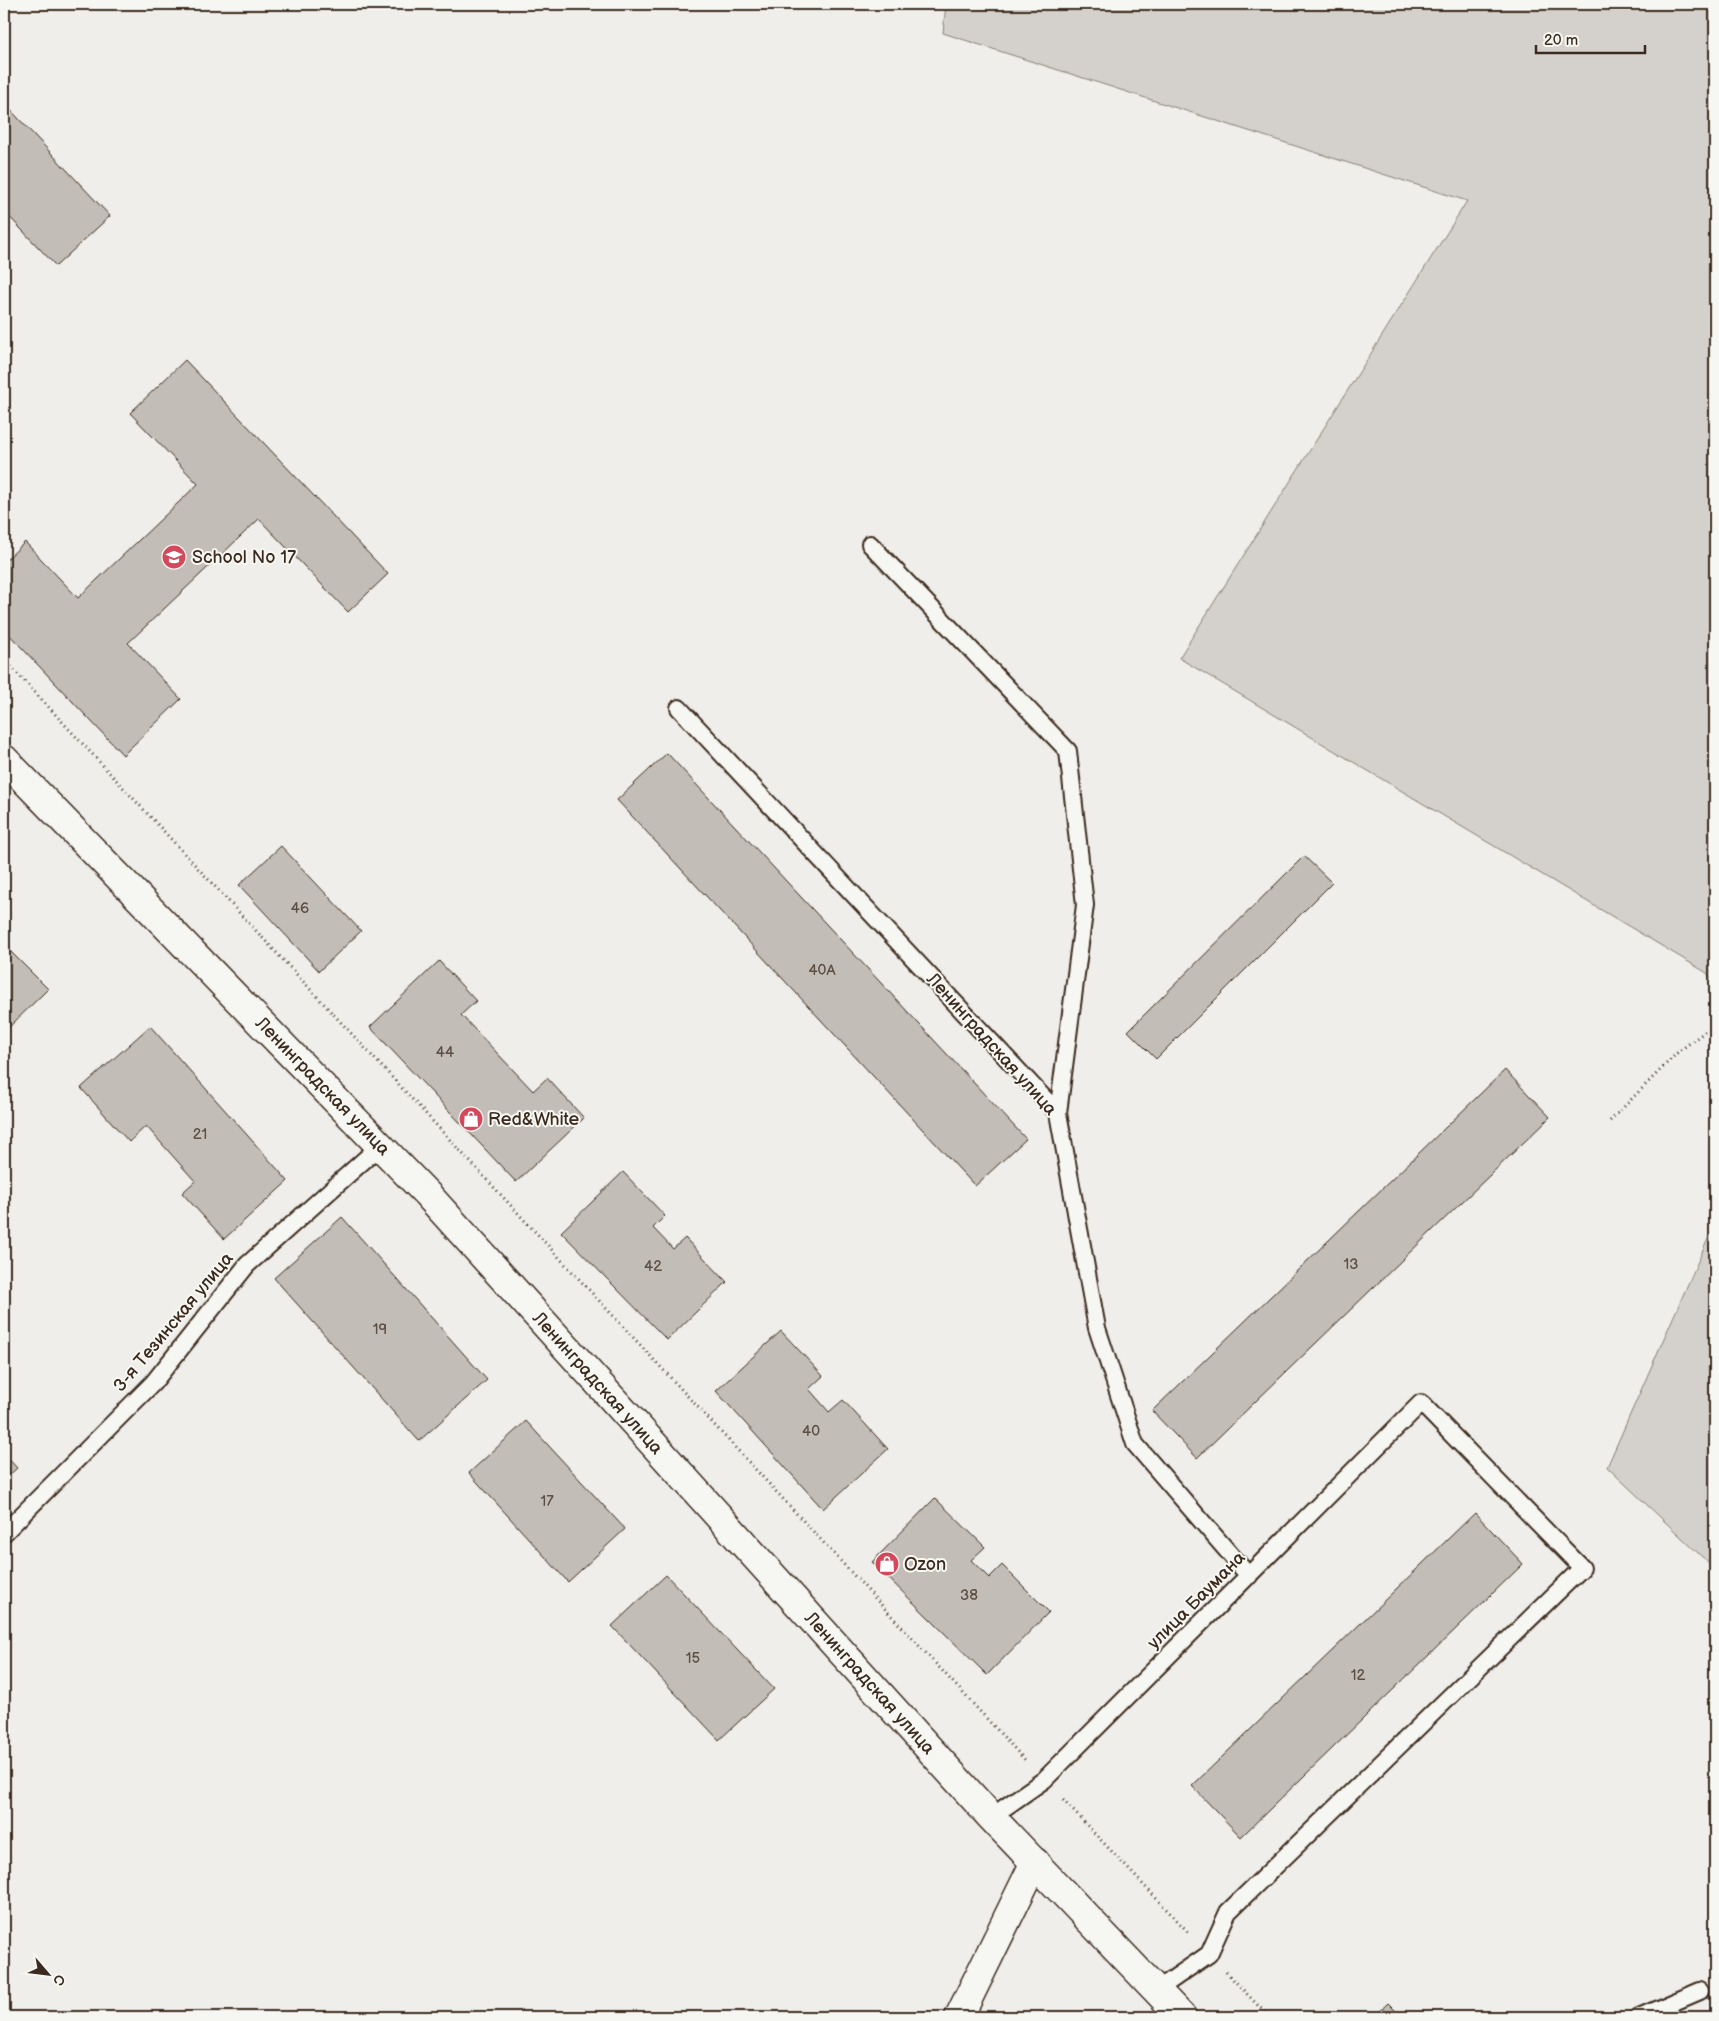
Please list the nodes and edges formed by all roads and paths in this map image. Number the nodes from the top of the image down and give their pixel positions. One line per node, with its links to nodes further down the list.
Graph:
1 (870, 544): 6 (lane)
2 (4, 659): 11 (path)
3 (678, 708): 6 (lane, Ленинградская улица)
4 (4, 759): 8 (main road, Ленинградская улица)
5 (1715, 1024): 7 (path)
6 (1058, 1113): 10 (lane, Ленинградская улица)
7 (1610, 1121)
8 (381, 1145): 9 (lane, 3-я Тезинская улица); 12 (main road, Ленинградская улица)
9 (4, 1533)
10 (1248, 1576): 11 (lane, улица Баумана); 14 (lane, улица Баумана)
11 (1044, 1780): 12 (lane, улица Баумана); 14 (path)
12 (991, 1817): 13 (main road, Ленинградская улица)
13 (1035, 1862): 15 (main road, Ленинградская улица); 17 (main road)
14 (1209, 1954): 15 (lane); 19 (path)
15 (1157, 1990): 18 (main road, Ленинградская улица)
16 (1700, 1991): 20 (lane)
17 (959, 2017)
18 (1182, 2017)
19 (1269, 2017)
20 (1639, 2017)

